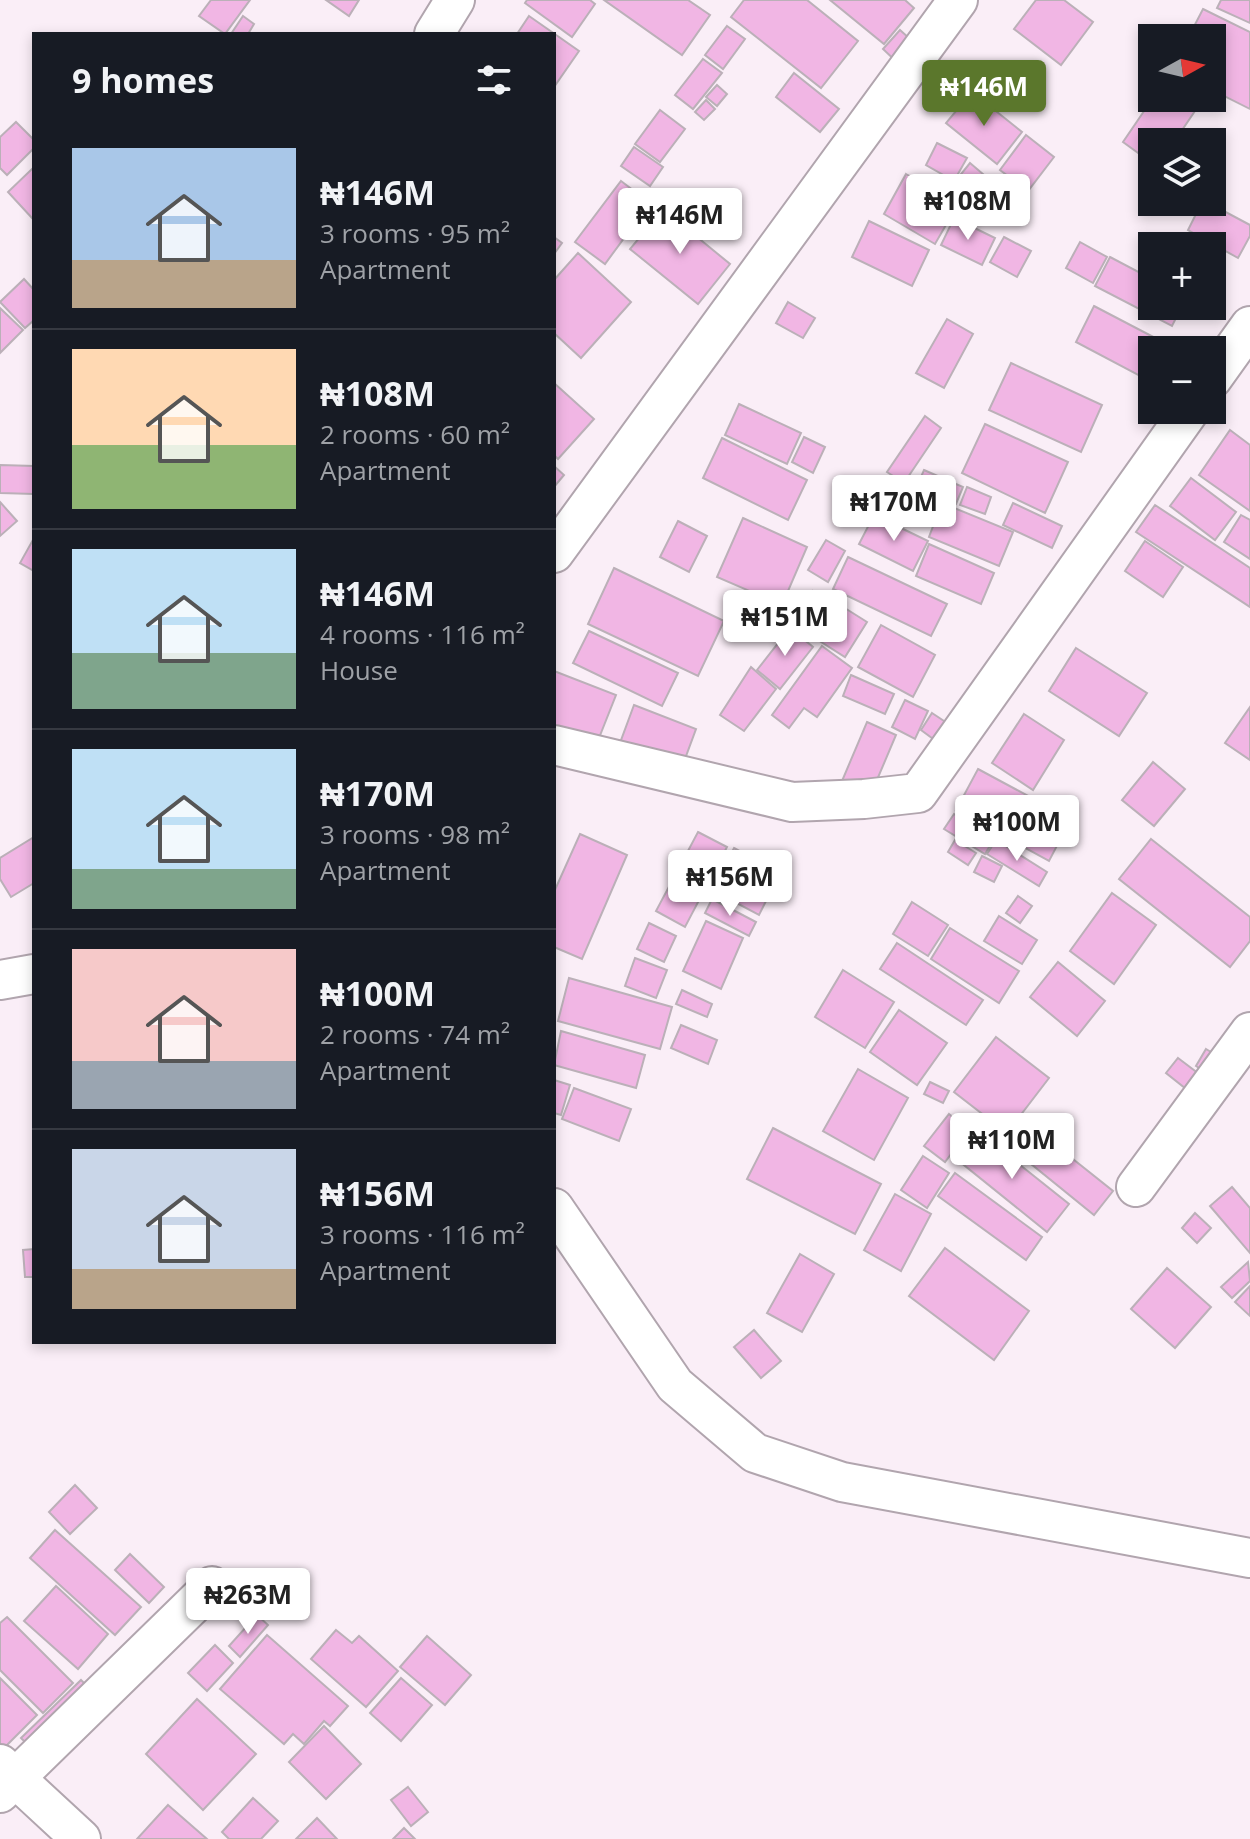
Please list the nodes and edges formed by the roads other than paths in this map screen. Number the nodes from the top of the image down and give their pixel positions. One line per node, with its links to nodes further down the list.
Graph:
1 (455, 0): 3 (street)
2 (958, 0): 7 (street)
3 (435, 32)
4 (1250, 326): 5 (street)
5 (1226, 359)
6 (1180, 424): 8 (street)
7 (556, 550)
8 (556, 745)
9 (32, 974): 10 (street)
10 (0, 980)
11 (1250, 1032): 12 (street)
12 (1136, 1187)
13 (556, 1211): 14 (street)
14 (1250, 1558)
15 (212, 1586): 16 (street)
16 (4, 1779): 17 (street)
17 (81, 1839)

